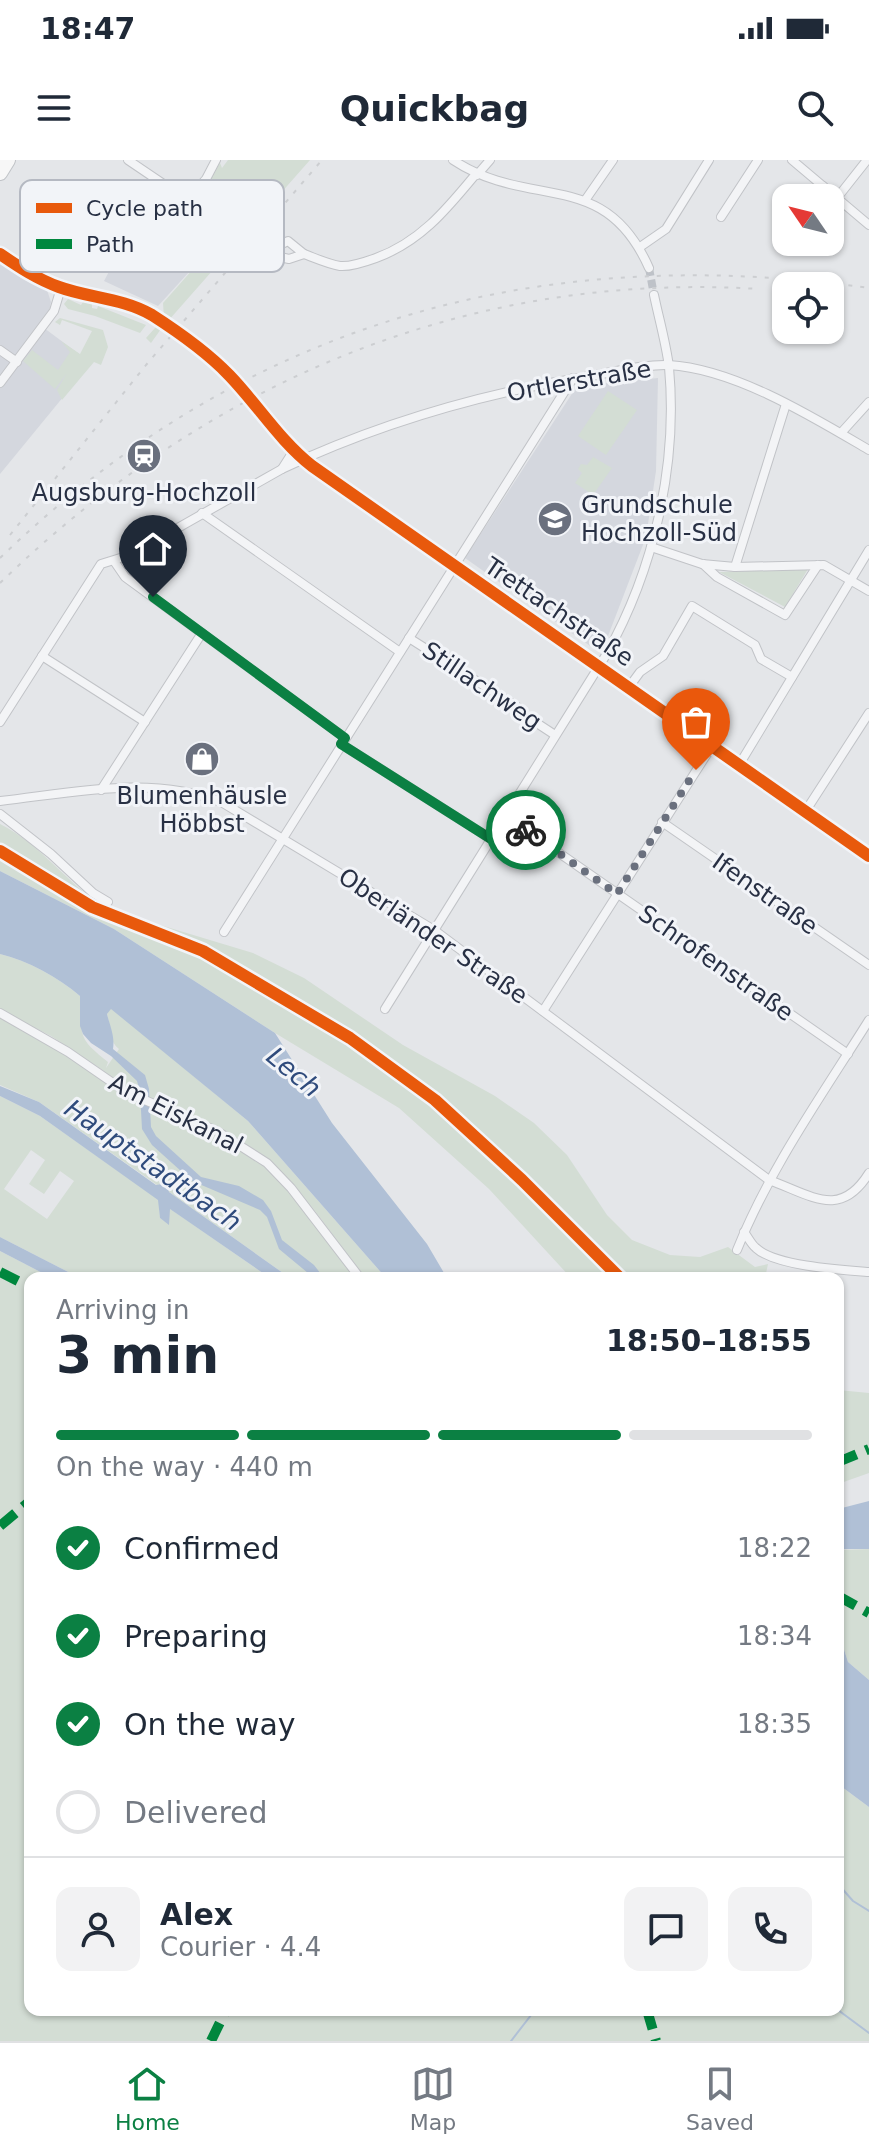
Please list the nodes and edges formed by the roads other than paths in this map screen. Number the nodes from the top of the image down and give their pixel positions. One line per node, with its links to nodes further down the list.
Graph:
1 (8, 160): 11 (main road)
2 (128, 160): 13 (street)
3 (216, 160): 14 (street)
4 (453, 160): 12 (street)
5 (490, 160): 12 (street)
6 (613, 160): 17 (street)
7 (709, 160): 21 (street)
8 (758, 160): 19 (street)
9 (792, 160): 15 (street)
10 (867, 160): 16 (street)
11 (0, 173)
12 (476, 175): 17 (street); 23 (street)
13 (158, 180)
14 (205, 180)
15 (821, 184)
16 (844, 189)
17 (586, 199): 21 (street)
18 (844, 204): 20 (street)
19 (721, 217)
20 (869, 225)
21 (640, 247): 25 (street)
22 (0, 254): 24 (street)
23 (304, 254)
24 (20, 268)
25 (649, 268)
26 (27, 272): 27 (street)
27 (61, 288): 29 (street); 32 (street)
28 (654, 295): 33 (street)
29 (160, 321)
30 (181, 335): 34 (street)
31 (0, 350): 32 (street)
32 (17, 362): 36 (street)
33 (669, 365): 35 (street, Ortlerstraße); 39 (street, Ortlerstraße); 46 (street)
34 (230, 376)
35 (573, 378): 43 (street, Ortlerstraße); 51 (street)
36 (0, 383)
37 (869, 402): 40 (street)
38 (253, 403): 41 (street, Trettachstraße)
39 (786, 404): 40 (street, Ortlerstraße); 52 (street)
40 (841, 433): 42 (street, Ortlerstraße)
41 (294, 450): 43 (street, Trettachstraße); 44 (street, Ortlerstraße)
42 (869, 450)
43 (303, 459): 44 (street, Ortlerstraße); 51 (street, Trettachstraße)
44 (282, 469): 45 (street, Ortlerstraße)
45 (202, 513): 48 (street, Ortlerstraße); 57 (street)
46 (651, 547): 49 (street); 59 (street)
47 (869, 550): 53 (street)
48 (114, 561): 55 (street); 58 (street, Ortlerstraße)
49 (702, 564): 50 (street); 52 (street)
50 (818, 565): 52 (street); 53 (street)
51 (454, 567): 56 (street); 59 (street, Trettachstraße)
52 (735, 567)
53 (851, 580): 54 (street); 60 (street)
54 (869, 591)
55 (202, 633): 64 (street); 66 (street)
56 (409, 638): 57 (street); 65 (street, Stillachweg)
57 (400, 652): 66 (street)
58 (42, 656): 63 (street, Ortlerstraße); 64 (street)
59 (598, 666): 61 (street, Trettachstraße); 65 (street)
60 (792, 677): 61 (street); 68 (street)
61 (629, 687): 67 (street, Trettachstraße)
62 (869, 713): 71 (street)
63 (0, 722)
64 (145, 722): 69 (street)
65 (555, 735): 73 (street)
66 (343, 741): 75 (street); 76 (street)
67 (712, 746): 68 (street, Trettachstraße); 74 (street)
68 (739, 765): 71 (street, Trettachstraße)
69 (101, 790): 70 (street, Oberländer Straße); 75 (street, Oberländer Straße)
70 (0, 801)
71 (805, 812): 77 (street, Trettachstraße)
72 (0, 814): 79 (street)
73 (506, 816): 76 (street); 78 (street, Schrofenstraße)
74 (662, 822): 78 (street); 82 (street, Ifenstraße)
75 (283, 838): 80 (street, Oberländer Straße); 81 (street)
76 (491, 839): 80 (street)
77 (869, 855)
78 (617, 894): 84 (street); 87 (street, Schrofenstraße)
79 (108, 902)
80 (434, 930): 83 (street); 84 (street, Oberländer Straße)
81 (224, 932)
82 (869, 965)
83 (385, 1009)
84 (543, 1011): 89 (street, Oberländer Straße)
85 (0, 1013): 92 (street, Am Eiskanal)
86 (869, 1020): 87 (street)
87 (848, 1054): 89 (street)
88 (869, 1173): 89 (street, Oberländer Straße)
89 (769, 1180): 90 (street)
90 (744, 1232): 91 (street); 93 (street)
91 (737, 1250)
92 (355, 1272)
93 (869, 1272)

